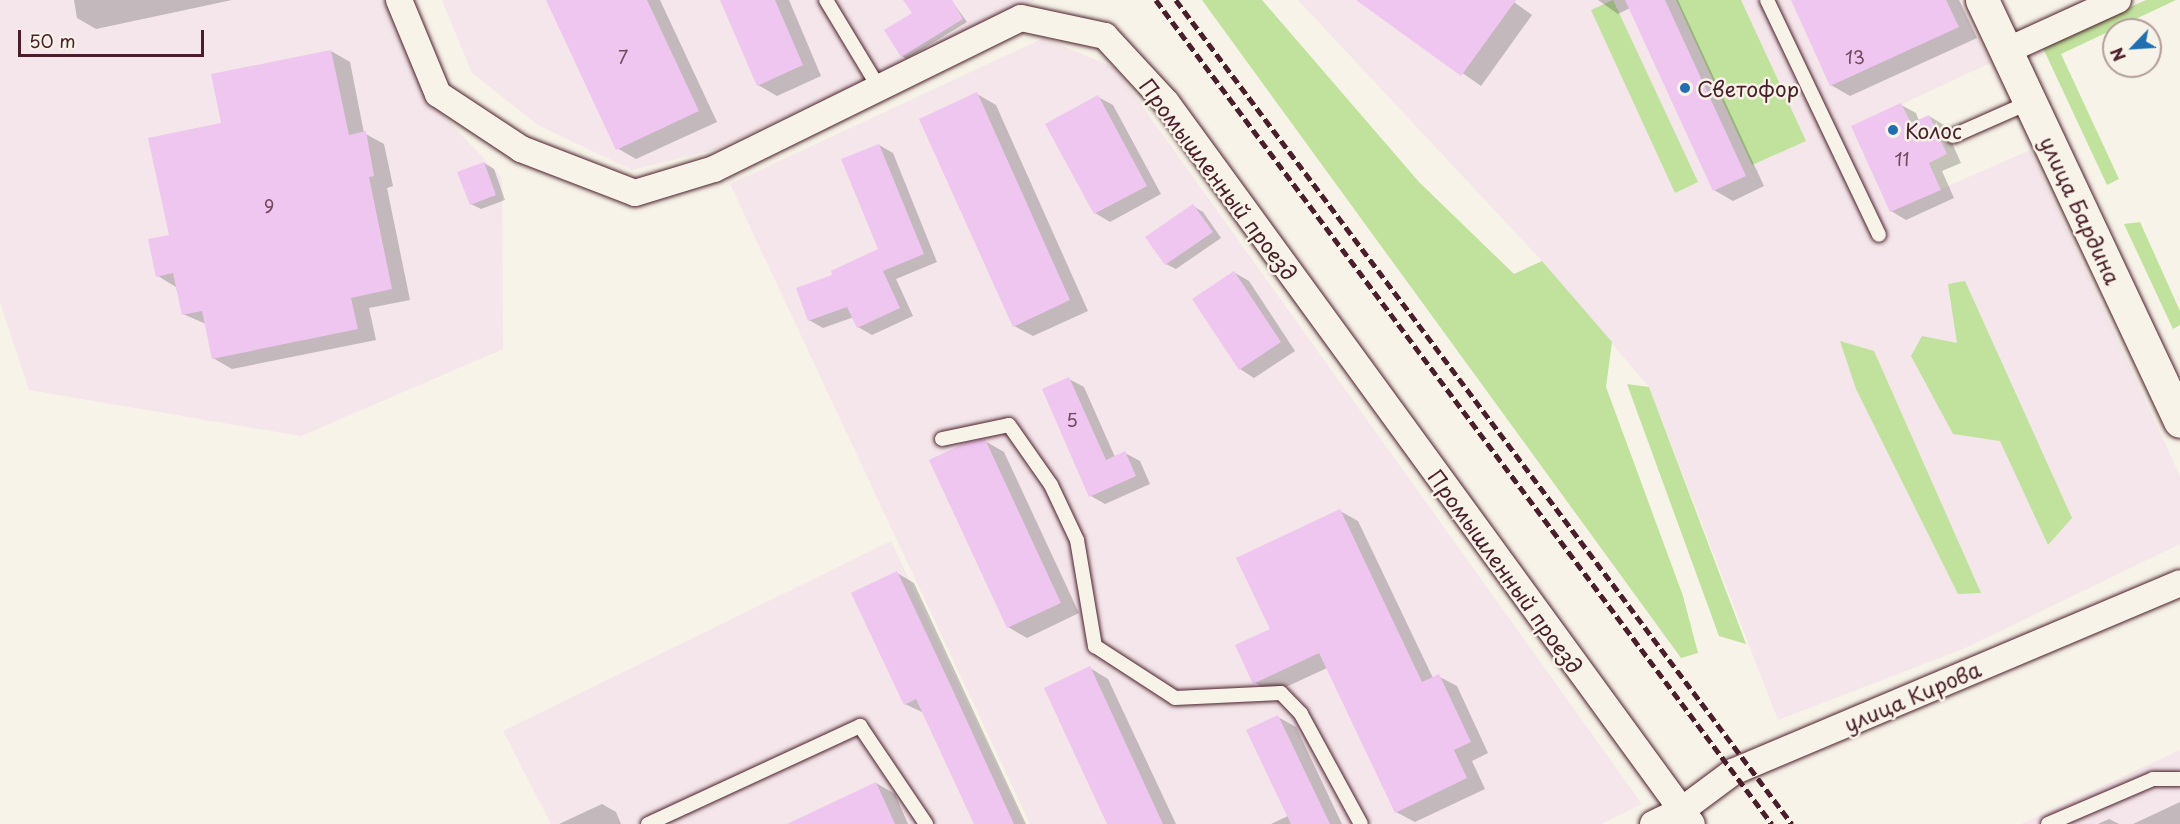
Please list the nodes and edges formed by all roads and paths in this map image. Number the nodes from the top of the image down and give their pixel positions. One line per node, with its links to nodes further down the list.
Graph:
1 (399, 0): 7 (street, Промышленный проезд)
2 (825, 0): 7 (lane)
3 (1767, 0): 10 (lane)
4 (1982, 0): 6 (street, улица Бардина)
5 (2118, 0): 6 (street)
6 (2006, 51): 8 (street, улица Бардина)
7 (879, 88): 15 (street, Промышленный проезд)
8 (2030, 102): 9 (lane); 11 (street, улица Бардина)
9 (1953, 136)
10 (1880, 235)
11 (2180, 421)
12 (942, 440): 18 (lane)
13 (2180, 583): 15 (street, улица Кирова)
14 (2180, 779): 20 (lane)
15 (1687, 817): 19 (street, улица Кирова)
16 (648, 824): 17 (lane)
17 (926, 824)
18 (1361, 824)
19 (1653, 824)
20 (2048, 824)

